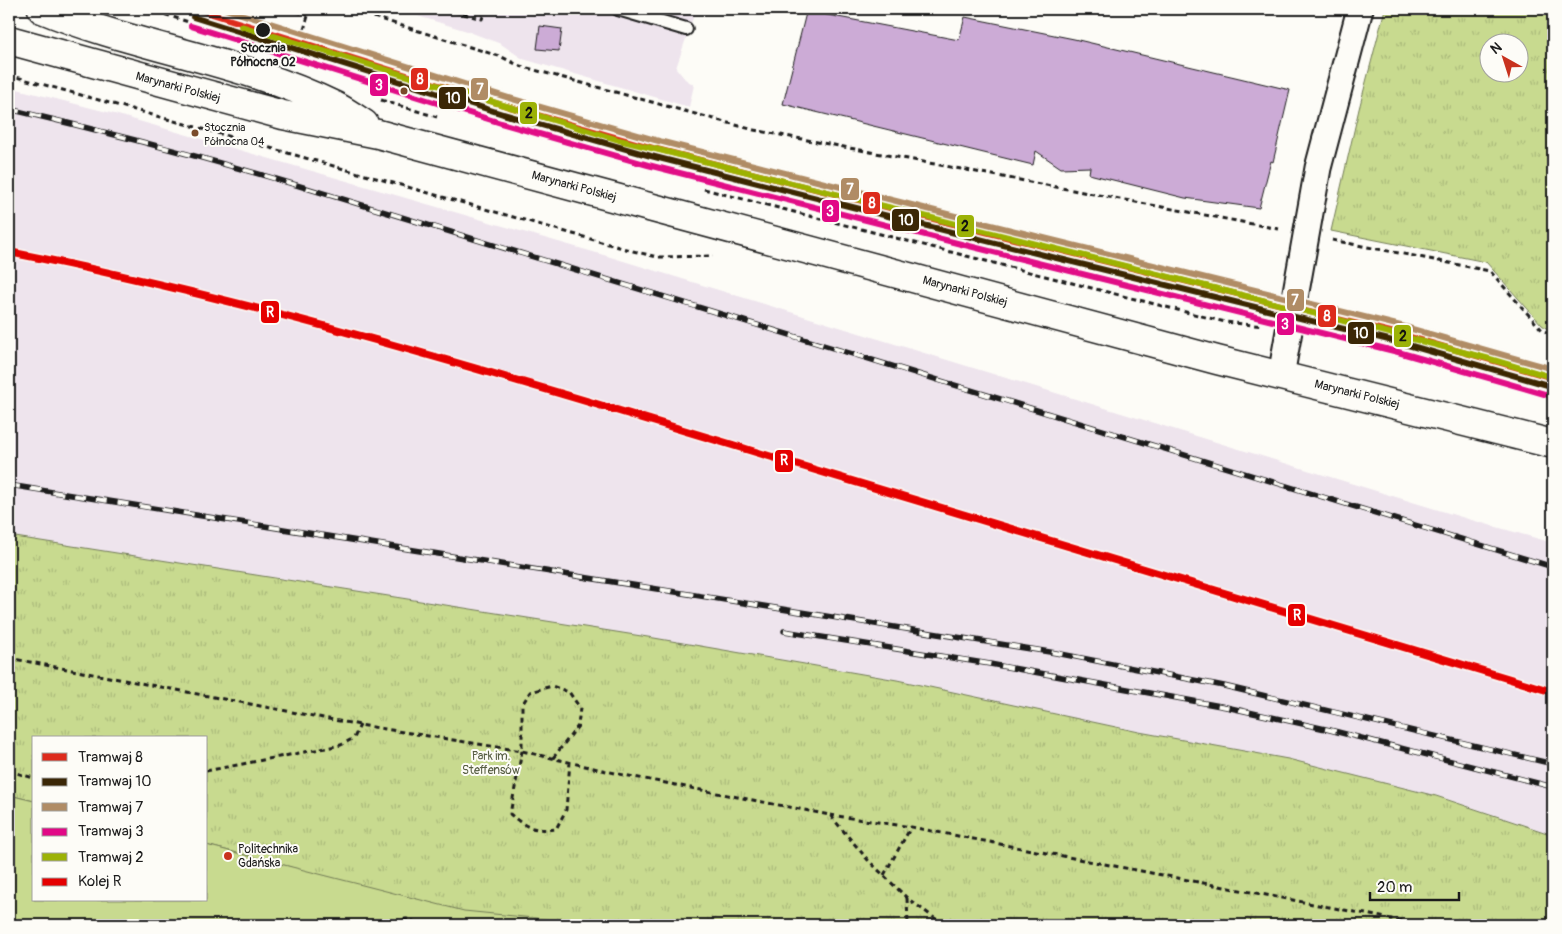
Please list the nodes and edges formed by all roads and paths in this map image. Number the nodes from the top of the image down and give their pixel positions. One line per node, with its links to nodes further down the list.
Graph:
1 (42, 9): 19 (main road, Marynarki Polskiej)
2 (148, 9): 11 (path)
3 (288, 9): 10 (path)
4 (310, 9): 10 (path)
5 (348, 9): 22 (path)
6 (446, 9): 7 (path)
7 (486, 9)
8 (618, 9): 12 (lane)
9 (1360, 9): 22 (street)
10 (308, 16): 15 (path)
11 (202, 26)
12 (686, 29)
13 (9, 40): 19 (main road, Marynarki Polskiej)
14 (273, 48): 15 (path)
15 (297, 54): 20 (path)
16 (9, 75): 23 (path)
17 (375, 98): 18 (path)
18 (445, 120)
19 (378, 134): 26 (main road, Marynarki Polskiej)
20 (563, 138)
21 (702, 189): 24 (path)
22 (1306, 235): 24 (street); 25 (path)
23 (716, 255)
24 (1290, 328): 26 (street); 27 (path)
25 (1553, 334)
26 (1281, 376): 28 (main road, Marynarki Polskiej)
27 (1553, 400)
28 (1553, 444)
29 (9, 658): 30 (path)
30 (360, 725): 31 (path); 35 (path)
31 (522, 751): 32 (path); 32 (path); 33 (path)
32 (553, 758): 33 (path)
33 (570, 762): 37 (path)
34 (9, 771): 36 (path)
35 (208, 771)
36 (32, 777)
37 (830, 815): 38 (path); 39 (path)
38 (911, 827): 39 (path); 45 (path)
39 (884, 875): 40 (path)
40 (907, 898): 43 (path); 44 (path)
41 (396, 925): 42 (path)
42 (417, 925)
43 (908, 925)
44 (944, 925)
45 (1423, 925)

